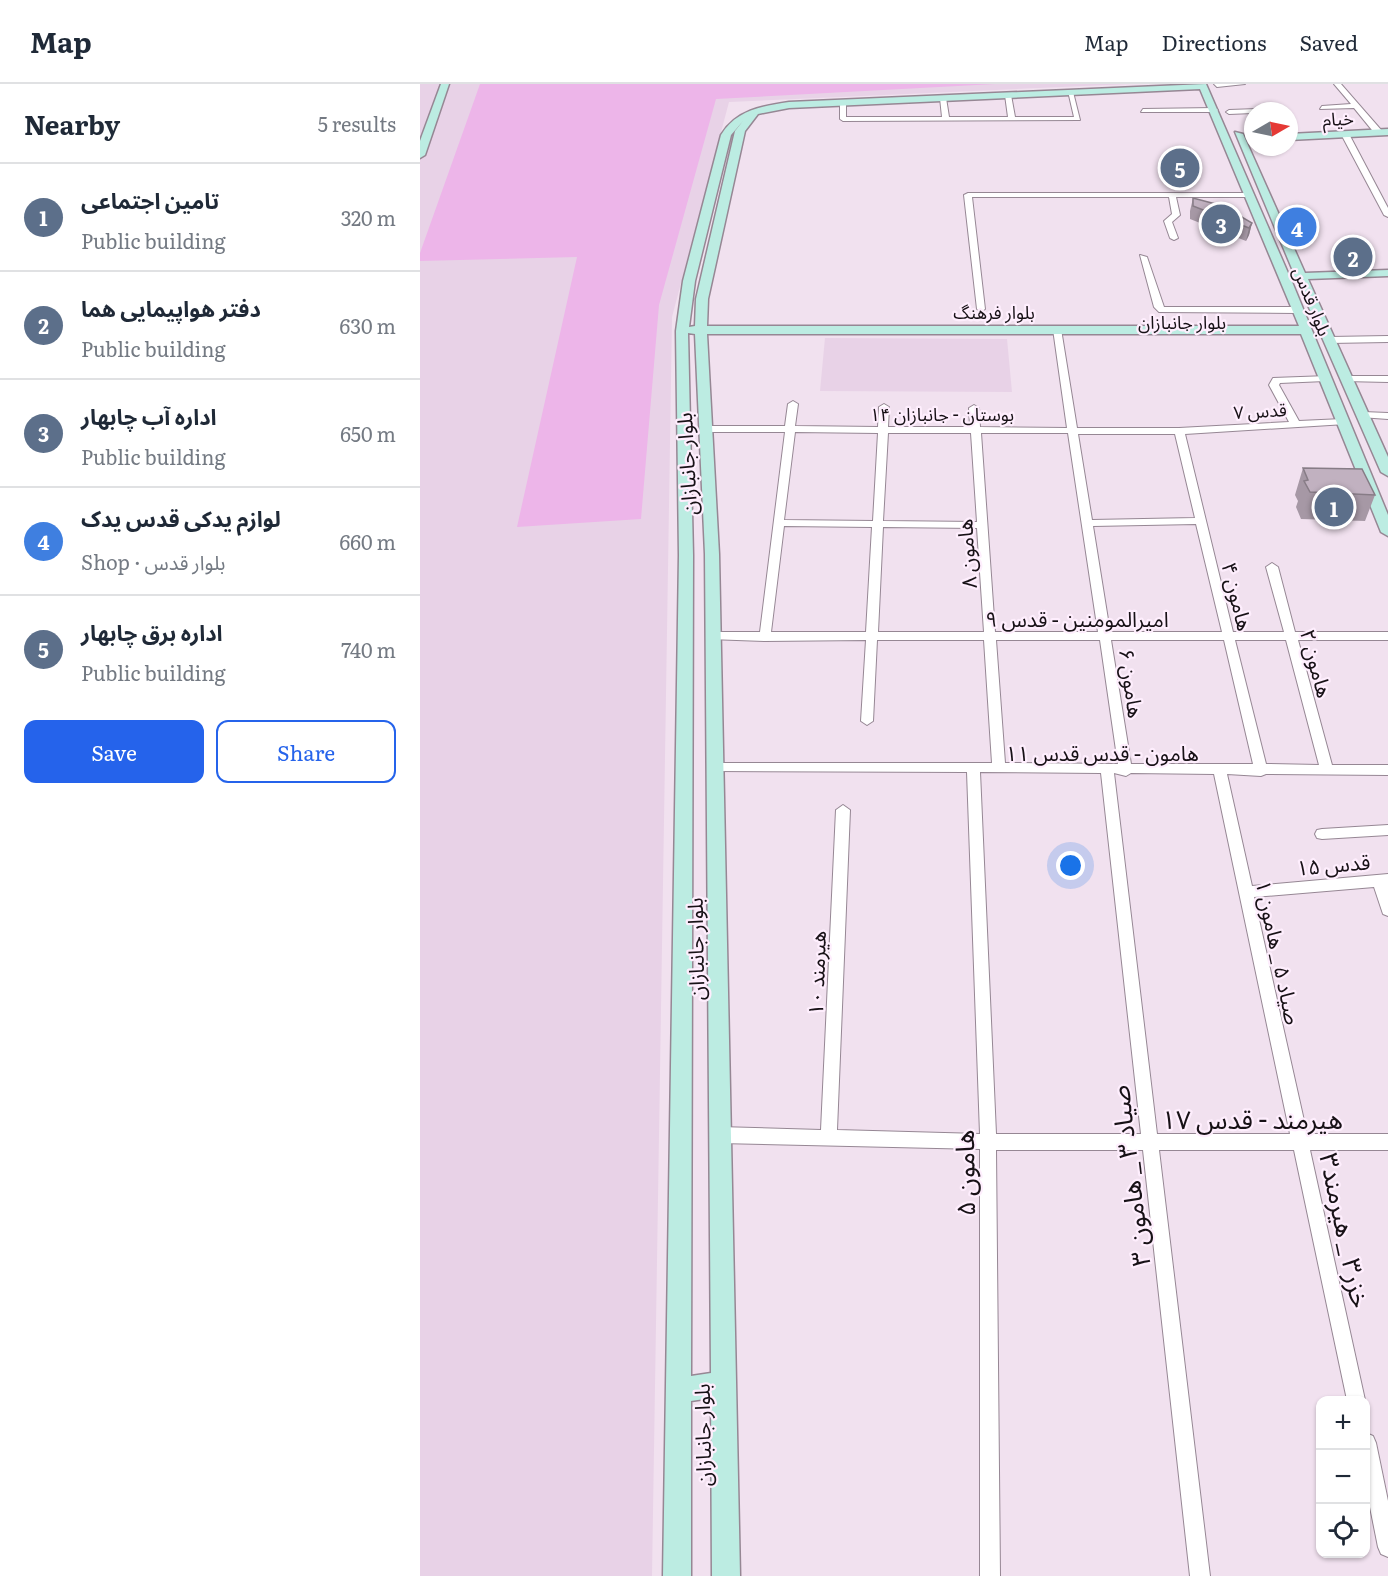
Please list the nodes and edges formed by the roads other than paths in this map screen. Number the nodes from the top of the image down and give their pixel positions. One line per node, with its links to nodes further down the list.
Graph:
1 (445, 84): 25 (street)
2 (1242, 84): 8 (street)
3 (1337, 84): 12 (street)
4 (1203, 85): 5 (street); 8 (street, بلوار قدس)
5 (1070, 92): 6 (street); 19 (street)
6 (1008, 95): 7 (street); 19 (street)
7 (943, 98): 9 (street); 18 (street)
8 (1221, 98): 13 (street); 15 (street); 23 (street, بلوار قدس); 28 (street, بلوار قدس)
9 (874, 101): 11 (street); 17 (street)
10 (1316, 101): 14 (street)
11 (843, 102): 17 (street); 29 (street, بلوار جانبازان)
12 (1356, 106): 14 (street); 20 (street)
13 (1244, 107)
14 (1322, 108): 16 (street)
15 (1143, 111)
16 (1329, 115)
17 (876, 119): 18 (street)
18 (946, 119): 19 (street)
19 (1012, 119)
20 (1384, 133): 21 (street, خیام)
21 (1345, 134): 22 (street, خیام); 30 (street)
22 (1298, 137)
23 (1240, 139): 24 (street); 26 (street, بلوار قدس)
24 (1244, 139)
25 (421, 149)
26 (1265, 194): 28 (street); 35 (street, بلوار قدس)
27 (1172, 195): 28 (street); 31 (street); 37 (street)
28 (1250, 195): 34 (street, بلوار قدس)
29 (714, 214): 39 (street, بلوار جانبازان); 40 (street, بلوار جانبازان)
30 (1388, 215)
31 (1174, 238)
32 (1143, 257): 38 (street)
33 (1388, 265): 35 (street)
34 (1282, 271): 35 (street); 38 (street, بلوار قدس)
35 (1300, 272): 36 (street); 44 (street, بلوار قدس)
36 (1388, 273)
37 (981, 309)
38 (1302, 320): 41 (street, بلوار جانبازان); 42 (street, بلوار فرهنگ); 45 (street, بلوار قدس)
39 (701, 325): 40 (street, بلوار فرهنگ); 41 (street, بلوار فرهنگ); 55 (street, بلوار جانبازان)
40 (683, 326): 69 (street, بلوار جانبازان)
41 (744, 326): 42 (street, بلوار فرهنگ)
42 (1057, 329): 59 (street, هامون ۶)
43 (1388, 339): 44 (street)
44 (1330, 340): 46 (street, بلوار قدس)
45 (1325, 378): 53 (street, بلوار قدس); 54 (street)
46 (1347, 379): 47 (street); 51 (street, بلوار قدس)
47 (1388, 379)
48 (794, 404): 58 (street)
49 (884, 407): 56 (street)
50 (974, 408): 57 (street, هامون ۸)
51 (1363, 415): 52 (street); 61 (street, بلوار قدس)
52 (1388, 416)
53 (1343, 422): 54 (street, قدس ۷); 67 (street, بلوار قدس)
54 (1296, 424): 60 (street, قدس ۷)
55 (705, 429): 58 (street, بوستان - جانبازان ۱۴); 68 (street, بلوار جانبازان)
56 (883, 429): 57 (street, بوستان - جانبازان ۱۴); 58 (street, بوستان - جانبازان ۱۴); 65 (street)
57 (975, 429): 59 (street, بوستان - جانبازان ۱۴); 66 (street, هامون ۸)
58 (790, 430): 63 (street)
59 (1073, 430): 60 (street, بوستان - جانبازان ۱۴); 64 (street, هامون ۶)
60 (1179, 431): 62 (street, هامون ۴)
61 (1388, 470)
62 (1201, 521): 64 (street); 72 (street, هامون ۴)
63 (779, 523): 65 (street); 75 (street)
64 (1088, 523): 78 (street, هامون ۶)
65 (879, 524): 66 (street); 76 (street)
66 (982, 525): 77 (street, هامون ۸)
67 (1388, 532)
68 (712, 554): 69 (street); 71 (street, بلوار جانبازان)
69 (686, 555): 102 (street, بلوار جانبازان)
70 (1272, 567): 73 (street, هامون ۲)
71 (713, 636): 75 (street, امیرالمومنین - قدس ۹); 80 (street, بلوار جانبازان)
72 (1229, 636): 73 (street, امیرالمومنین - قدس ۹); 78 (street, امیرالمومنین - قدس ۹); 88 (street, هامون ۴)
73 (1291, 636): 74 (street, امیرالمومنین - قدس ۹); 84 (street, هامون ۲)
74 (1388, 636)
75 (765, 637): 76 (street, امیرالمومنین - قدس ۹)
76 (873, 637): 77 (street, امیرالمومنین - قدس ۹); 79 (street)
77 (990, 637): 78 (street, امیرالمومنین - قدس ۹); 82 (street, هامون ۸)
78 (1107, 637): 86 (street, هامون ۶)
79 (867, 721)
80 (715, 766): 81 (street, هامون - قدس قدس ۱۱); 95 (street, بلوار جانبازان)
81 (973, 769): 82 (street, هامون - قدس قدس ۱۱); 97 (street, هامون ۵)
82 (999, 769): 83 (street, هامون - قدس قدس ۱۱)
83 (1107, 770): 86 (street, هامون - قدس قدس ۱۱); 98 (street, صیاد ۳ _ هامون ۳)
84 (1327, 770): 85 (street, هامون - قدس قدس ۱۱); 88 (street, هامون - قدس قدس ۱۱)
85 (1388, 770)
86 (1126, 771): 87 (street, هامون - قدس قدس ۱۱)
87 (1220, 771): 88 (street, هامون - قدس قدس ۱۱); 93 (street, صیاد ۵ _ هامون ۱)
88 (1262, 771)
89 (843, 810): 96 (street, هیرمند ۱۰)
90 (1388, 830): 91 (street)
91 (1322, 834)
92 (1383, 880): 93 (street, قدس ۱۵); 94 (street)
93 (1246, 892): 99 (street, صیاد ۵ _ هامون ۱)
94 (1388, 910)
95 (719, 1135): 96 (street, هیرمند - قدس ۱۷); 101 (street, بلوار جانبازان)
96 (829, 1137): 97 (street, هیرمند - قدس ۱۷)
97 (988, 1142): 98 (street, هیرمند - قدس ۱۷); 108 (street, هامون ۵)
98 (1149, 1142): 99 (street, هیرمند - قدس ۱۷); 109 (street, صیاد ۳ _ هامون ۳)
99 (1300, 1142): 100 (street, هیرمند - قدس ۱۷); 103 (street, خزر۳ _ هیرمند۳)
100 (1388, 1142)
101 (723, 1384): 102 (street); 107 (street, بلوار جانبازان)
102 (677, 1390): 106 (street, بلوار جانبازان)
103 (1355, 1396)
104 (1367, 1450): 105 (street)
105 (1388, 1547)
106 (677, 1576)
107 (726, 1576)
108 (990, 1576)
109 (1200, 1576)

